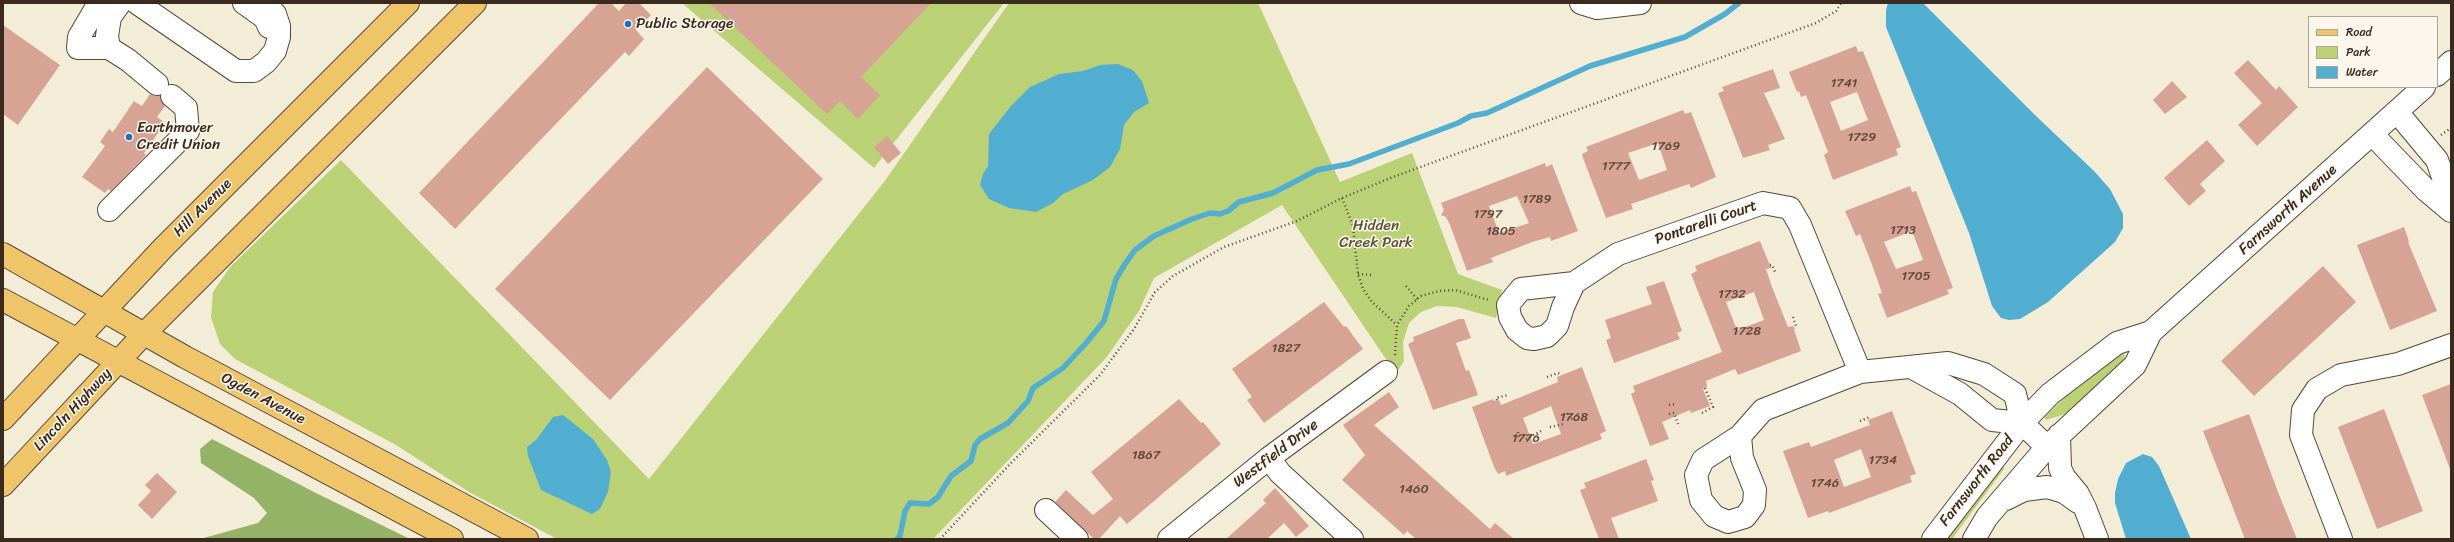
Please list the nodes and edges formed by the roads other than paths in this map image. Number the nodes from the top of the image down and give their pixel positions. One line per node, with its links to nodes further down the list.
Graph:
1 (99, 3): 12 (street)
2 (120, 3): 12 (street)
3 (137, 3): 13 (street)
4 (244, 3): 13 (street)
5 (264, 3): 13 (street)
6 (408, 3): 25 (main road, Hill Avenue)
7 (454, 3): 11 (main road)
8 (475, 3): 11 (main road)
9 (1581, 3): 10 (street)
10 (1640, 3)
11 (440, 38): 27 (main road)
12 (109, 48): 20 (street)
13 (213, 56)
14 (2451, 62): 15 (street)
15 (2438, 74)
16 (2423, 88): 17 (street, Farnsworth Avenue)
17 (2397, 112): 18 (street, Farnsworth Avenue); 19 (street)
18 (2372, 134): 21 (street); 26 (street, Farnsworth Avenue)
19 (2451, 200)
20 (109, 210)
21 (2451, 211)
22 (3, 254): 25 (main road, Ogden Avenue)
23 (1574, 283): 33 (street, Pontarelli Court)
24 (3, 300): 28 (main road)
25 (104, 309): 27 (main road, Ogden Avenue); 28 (main road, Hill Avenue)
26 (2150, 332): 35 (street, Farnsworth Avenue); 37 (street, Farnsworth Avenue)
27 (143, 335): 30 (main road, Lincoln Highway); 44 (main road, Ogden Avenue)
28 (77, 340): 30 (main road); 34 (main road, Hill Avenue)
29 (2451, 345): 51 (street)
30 (118, 362): 39 (main road, Lincoln Highway); 43 (main road)
31 (1913, 368): 33 (street); 35 (street); 35 (street)
32 (1386, 372): 38 (street, Westfield Drive)
33 (1860, 372): 36 (street)
34 (3, 419)
35 (2022, 423): 37 (street); 48 (street, Farnsworth Road)
36 (1740, 436)
37 (2053, 441): 40 (street, Farnsworth Road); 41 (street)
38 (1269, 458): 46 (street, Westfield Drive); 47 (street)
39 (3, 485)
40 (2000, 502): 41 (street); 49 (street, Farnsworth Road)
41 (2086, 508): 50 (street)
42 (1046, 510): 45 (street)
43 (452, 539)
44 (527, 539)
45 (1077, 539)
46 (1169, 539)
47 (1352, 539)
48 (1933, 539)
49 (1974, 539)
50 (2097, 539)
51 (2341, 539)

